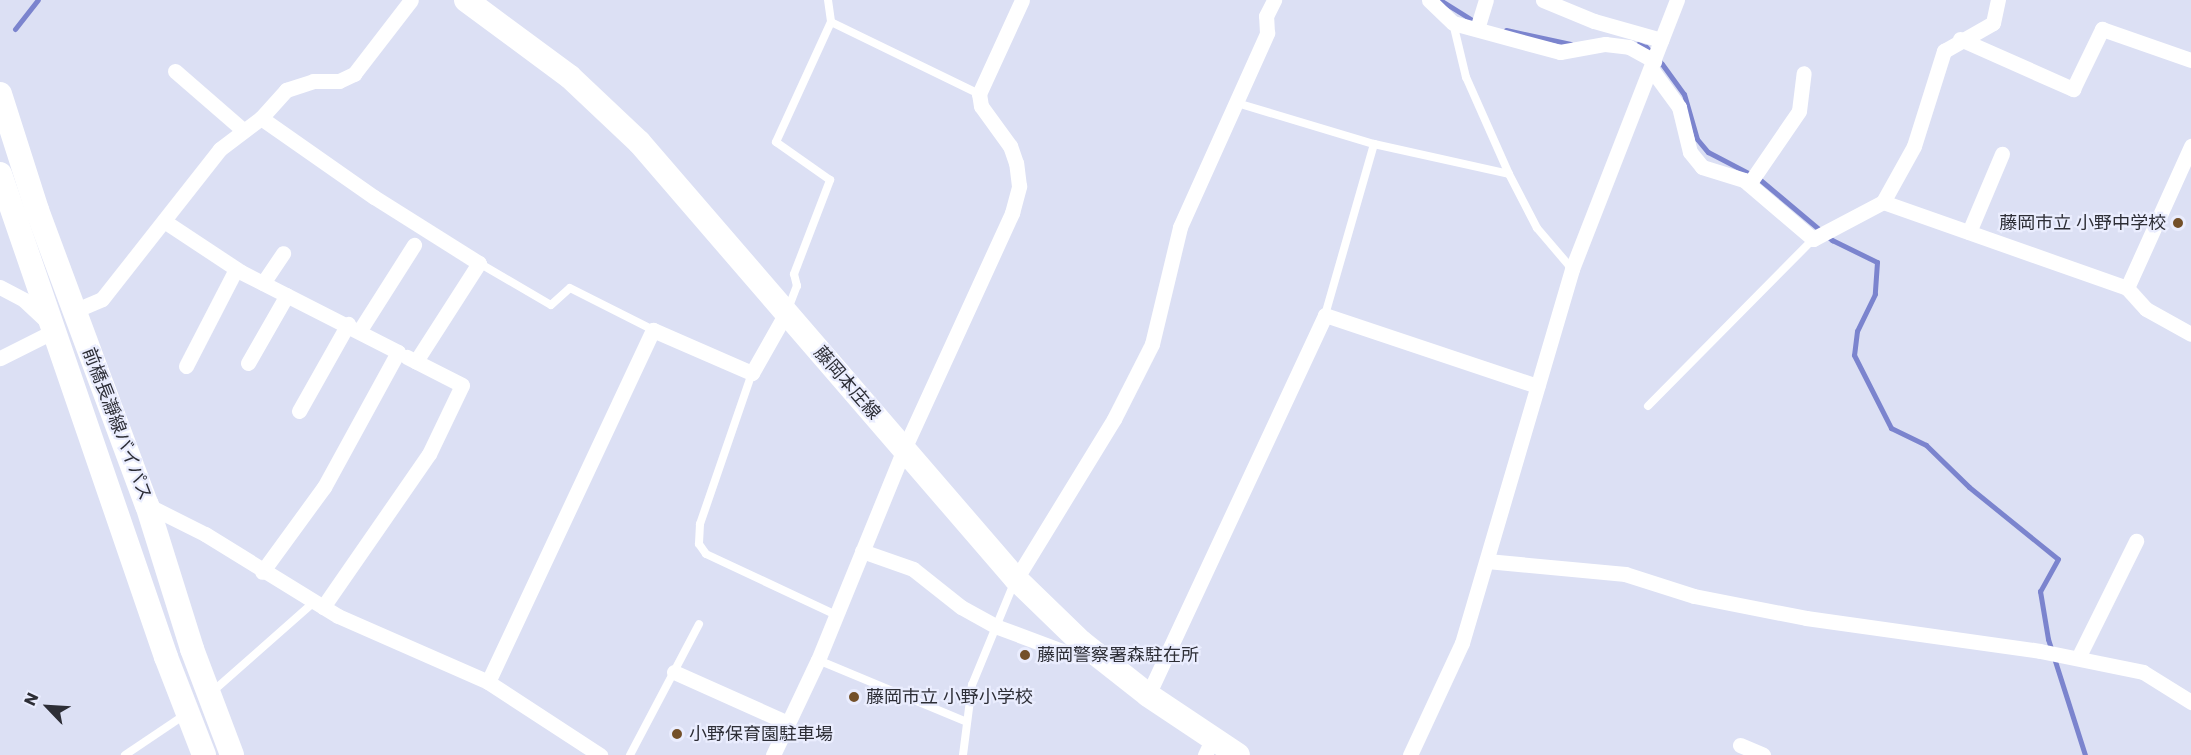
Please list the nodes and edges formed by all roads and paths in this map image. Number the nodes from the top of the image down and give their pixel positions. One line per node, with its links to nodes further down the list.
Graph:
1 (411, 0): 23 (street)
2 (466, 0): 45 (main road, 藤岡本庄線)
3 (828, 0): 11 (lane)
4 (1023, 0): 21 (street)
5 (1274, 0): 22 (street)
6 (1429, 0): 12 (street)
7 (1486, 0): 13 (street)
8 (1543, 0): 15 (street)
9 (1677, 0): 15 (street)
10 (1998, 0): 14 (street)
11 (831, 22): 21 (lane); 45 (lane)
12 (1454, 23): 13 (street); 29 (lane)
13 (1477, 29): 17 (street)
14 (1960, 39): 16 (street); 31 (street)
15 (1661, 40): 17 (street)
16 (2191, 60)
17 (1653, 65): 30 (street); 39 (street)
18 (175, 71): 24 (street)
19 (1804, 73): 30 (street)
20 (0, 94): 44 (main road, 前橋長瀞線バイパス)
21 (979, 94): 60 (street)
22 (1237, 104): 25 (lane); 66 (street)
23 (261, 118): 24 (street); 37 (street)
24 (244, 131): 32 (street)
25 (1374, 144): 29 (lane); 46 (lane)
26 (2191, 146): 42 (street)
27 (2002, 154): 33 (street)
28 (0, 174): 48 (main road, 前橋長瀞線バイパス)
29 (1509, 174): 39 (lane)
30 (1749, 184): 34 (street)
31 (1883, 202): 33 (street); 34 (street)
32 (164, 221): 38 (street); 44 (street)
33 (1969, 232): 42 (street)
34 (1813, 239): 58 (lane)
35 (414, 245): 47 (street)
36 (284, 253): 40 (street)
37 (479, 263): 49 (lane); 53 (street)
38 (236, 269): 40 (street); 55 (street)
39 (1572, 269): 57 (street)
40 (263, 283): 43 (street)
41 (0, 287): 48 (street)
42 (2127, 288): 50 (street)
43 (287, 295): 47 (street); 54 (street)
44 (74, 311): 61 (main road, 前橋長瀞線バイパス)
45 (786, 313): 56 (street); 60 (main road, 藤岡本庄線)
46 (1325, 315): 57 (street); 77 (street)
47 (354, 327): 51 (street); 59 (street)
48 (56, 330): 52 (street); 79 (main road, 前橋長瀞線バイパス)
49 (653, 330): 56 (street); 75 (street)
50 (2191, 334)
51 (398, 352): 53 (street); 65 (street)
52 (0, 358)
53 (416, 361): 67 (street)
54 (248, 363)
55 (186, 366)
56 (752, 373): 68 (lane)
57 (1537, 386): 64 (street)
58 (1648, 406)
59 (298, 411)
60 (904, 449): 63 (street); 66 (main road, 藤岡本庄線)
61 (147, 505): 65 (street); 76 (main road, 前橋長瀞線バイパス)
62 (2136, 541): 72 (street)
63 (862, 551): 68 (street); 70 (street)
64 (1487, 561): 72 (street); 92 (street)
65 (262, 572): 67 (street)
66 (1016, 579): 70 (lane); 71 (main road, 藤岡本庄線)
67 (319, 604): 75 (street); 76 (lane)
68 (836, 615): 73 (street)
69 (699, 624): 74 (lane)
70 (995, 626): 71 (street); 80 (lane)
71 (1085, 645): 77 (main road, 藤岡本庄線)
72 (2078, 658): 78 (street)
73 (818, 660): 80 (lane); 81 (street)
74 (674, 672): 81 (street); 88 (lane)
75 (488, 682): 87 (street)
76 (209, 695): 86 (main road, 前橋長瀞線バイパス)
77 (1148, 695): 83 (main road, 藤岡本庄線)
78 (2191, 702)
79 (188, 713): 84 (lane); 85 (main road, 前橋長瀞線バイパス)
80 (968, 722): 90 (lane)
81 (788, 723): 89 (street)
82 (1740, 745): 93 (street)
83 (1209, 747): 91 (main road, 藤岡本庄線)
84 (125, 755)
85 (204, 755)
86 (232, 755)
87 (600, 755)
88 (630, 755)
89 (773, 755)
90 (963, 755)
91 (1238, 755)
92 (1410, 755)
93 (1762, 755)

